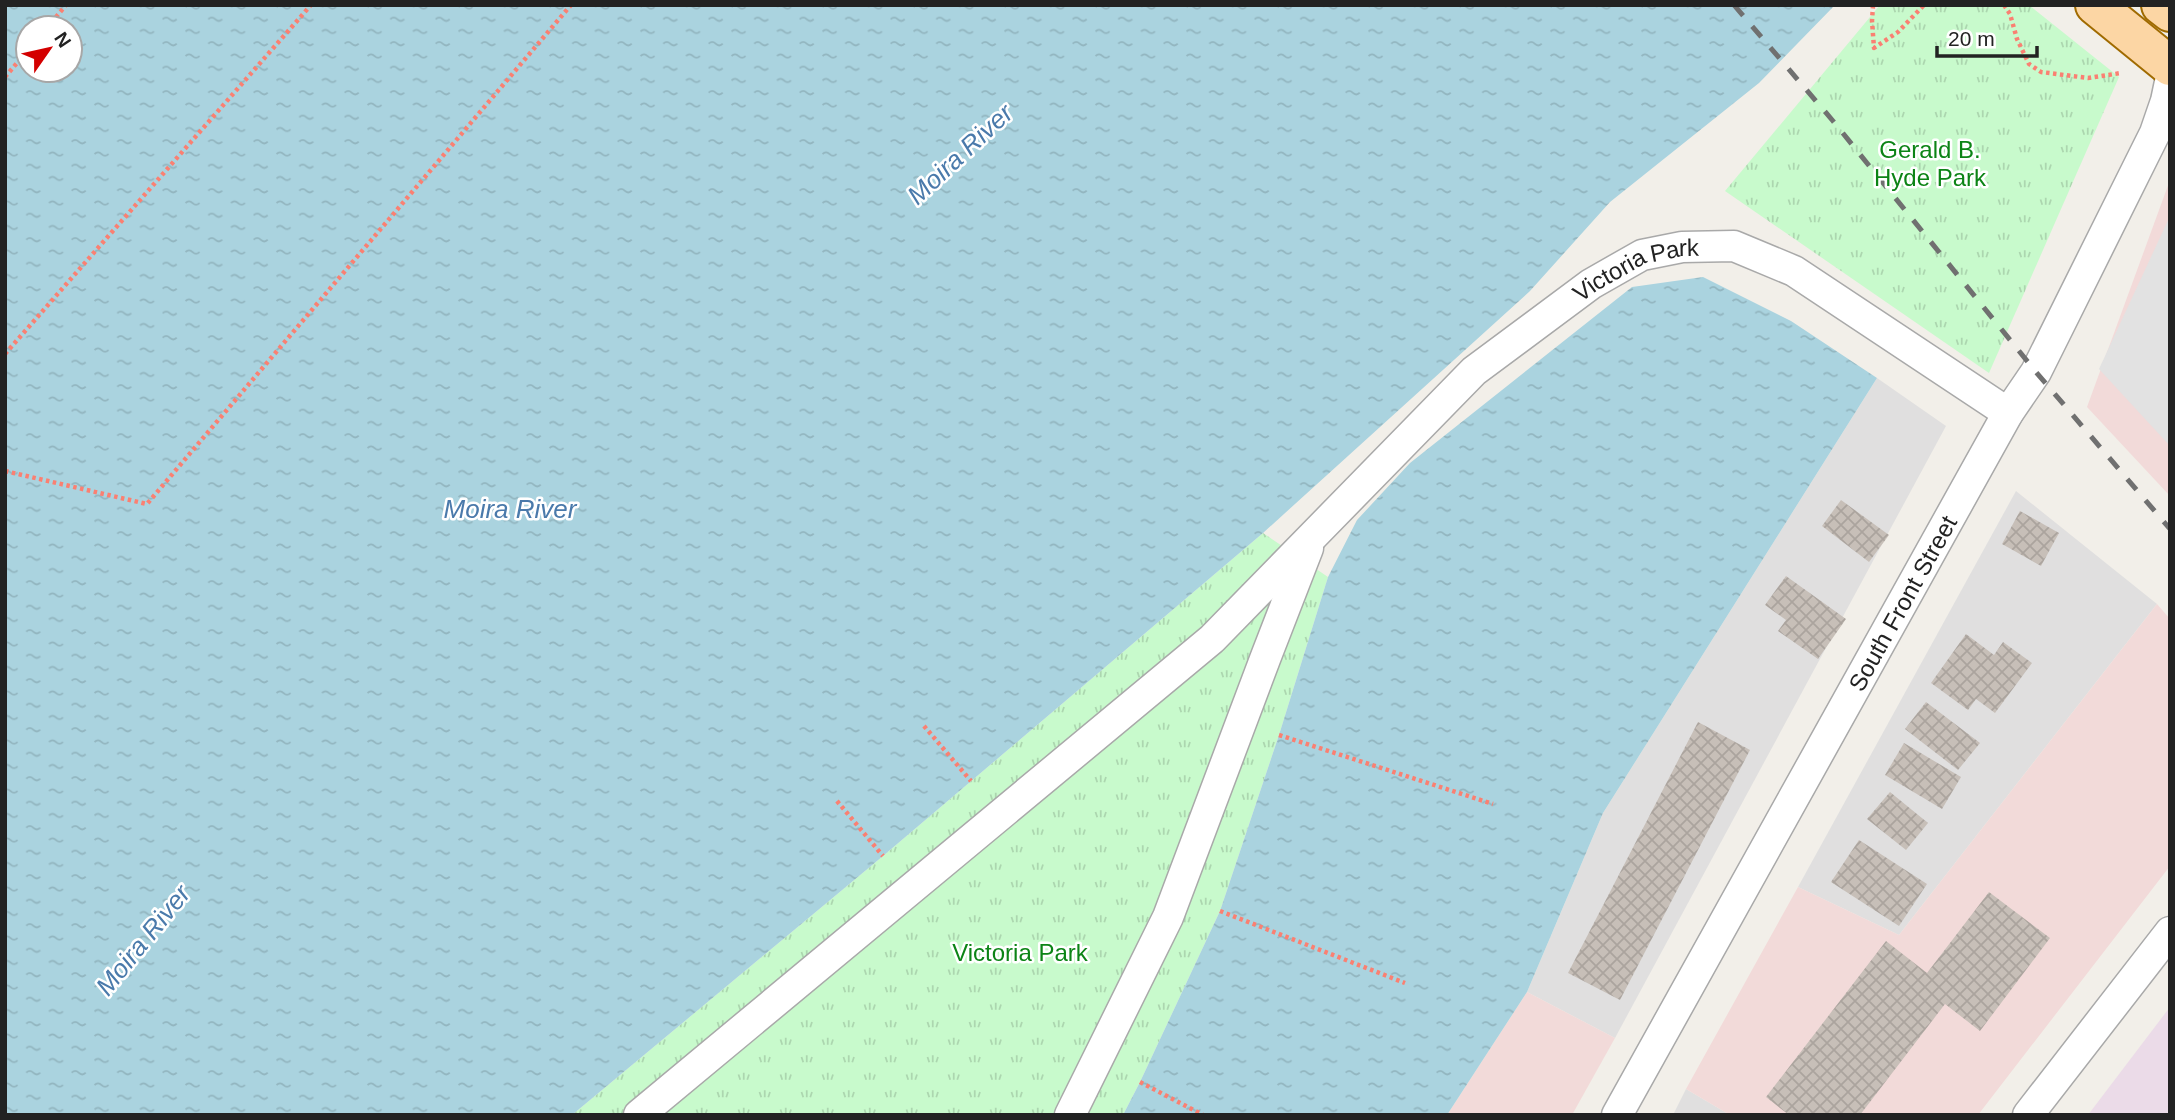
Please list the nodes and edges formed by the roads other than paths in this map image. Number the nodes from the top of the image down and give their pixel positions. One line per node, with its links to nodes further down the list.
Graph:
1 (2095, 5): 4 (main road)
2 (2161, 5): 3 (main road)
3 (2170, 12)
4 (2170, 66)
5 (2170, 82): 6 (street, South Front Street)
6 (2008, 413): 7 (street, Victoria Park); 11 (street, South Front Street)
7 (1314, 535): 9 (street, Victoria Park); 10 (street, Victoria Park)
8 (2170, 932): 12 (street)
9 (639, 1115)
10 (1070, 1115)
11 (1616, 1115)
12 (2028, 1115)

